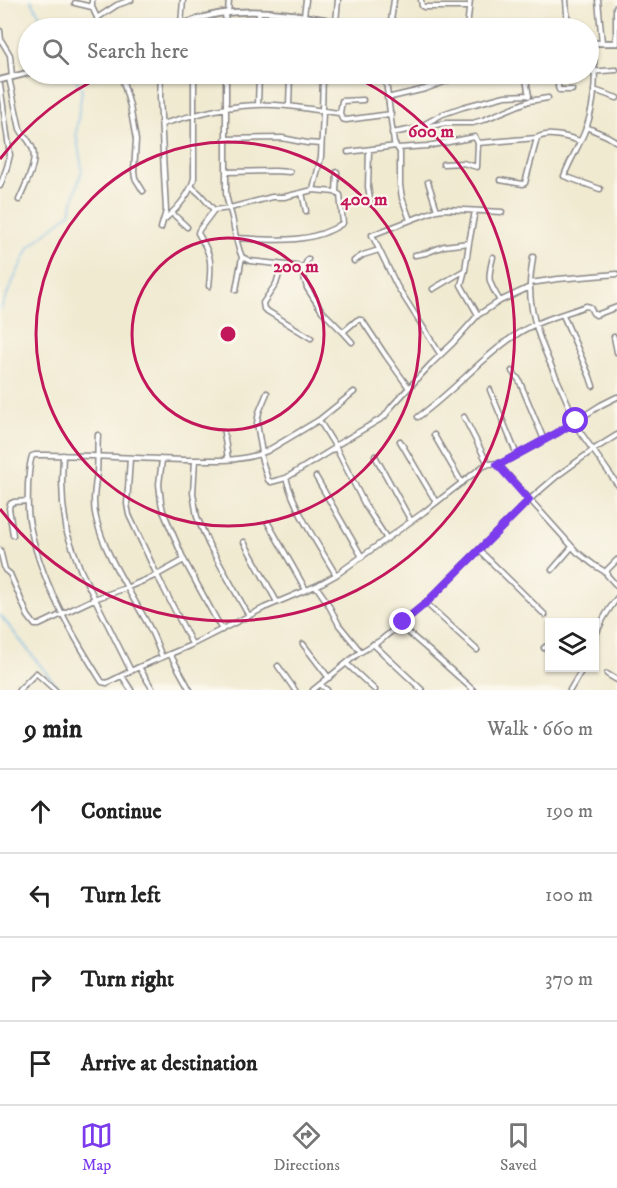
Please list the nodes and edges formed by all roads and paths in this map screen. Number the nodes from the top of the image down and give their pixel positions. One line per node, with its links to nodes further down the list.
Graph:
1 (92, 0): 15 (street)
2 (131, 0): 22 (street)
3 (183, 0): 23 (street)
4 (229, 0): 19 (street)
5 (306, 0): 21 (street)
6 (338, 0): 29 (street)
7 (394, 0): 30 (street)
8 (421, 0): 14 (street)
9 (447, 0): 14 (street)
10 (470, 0): 16 (street)
11 (566, 0): 32 (street)
12 (598, 0): 34 (street)
13 (75, 3): 15 (street)
14 (447, 6): 16 (street)
15 (92, 7): 22 (street)
16 (469, 7): 31 (street)
17 (616, 7): 35 (street)
18 (259, 12): 19 (street); 20 (street); 26 (street)
19 (226, 13): 24 (street); 25 (street)
20 (294, 14): 21 (street); 27 (street)
21 (304, 15): 28 (street)
22 (97, 18)
23 (182, 18)
24 (207, 18)
25 (226, 18)
26 (259, 18)
27 (293, 18)
28 (319, 18)
29 (336, 18)
30 (391, 18)
31 (468, 18)
32 (567, 18)
33 (0, 31): 39 (street)
34 (602, 43): 35 (street)
35 (616, 43)
36 (616, 70): 37 (street)
37 (599, 72)
38 (18, 75): 39 (street)
39 (10, 77): 40 (street); 96 (street)
40 (0, 80)
41 (124, 84): 93 (street)
42 (161, 84): 70 (street)
43 (194, 84): 68 (street)
44 (226, 84): 64 (street)
45 (259, 84): 62 (street)
46 (290, 84): 63 (street)
47 (323, 84): 65 (street)
48 (386, 84): 57 (street)
49 (439, 84): 57 (street)
50 (526, 84): 56 (street)
51 (558, 84): 54 (street)
52 (594, 84): 55 (street)
53 (0, 85): 69 (street)
54 (572, 90)
55 (594, 90): 59 (street); 72 (street)
56 (528, 95): 61 (street); 71 (street)
57 (387, 98): 67 (street)
58 (548, 98): 61 (street)
59 (617, 98)
60 (363, 100): 66 (street)
61 (530, 101): 71 (street)
62 (258, 105): 63 (street); 64 (street)
63 (289, 106): 65 (street)
64 (226, 107): 68 (street); 75 (street)
65 (322, 112): 66 (street); 79 (street)
66 (340, 113): 67 (street)
67 (391, 114): 73 (street)
68 (194, 115): 70 (street); 90 (street)
69 (2, 117): 89 (street)
70 (162, 124): 105 (street)
71 (419, 127): 73 (street)
72 (586, 127): 76 (street); 77 (street)
73 (392, 133): 80 (street)
74 (537, 138): 76 (street); 78 (street); 87 (street)
75 (225, 139): 79 (street); 84 (street)
76 (580, 141): 91 (street)
77 (617, 142)
78 (478, 143): 80 (street); 83 (street)
79 (321, 144): 92 (street)
80 (397, 147): 81 (street); 106 (street)
81 (369, 150): 82 (street); 97 (street)
82 (348, 152)
83 (443, 164)
84 (226, 172): 85 (street); 98 (street)
85 (290, 172)
86 (337, 172): 94 (street)
87 (500, 180)
88 (428, 182): 100 (street)
89 (0, 186)
90 (192, 187): 99 (street); 103 (street)
91 (600, 189)
92 (314, 190): 94 (street); 95 (street)
93 (144, 192)
94 (336, 192): 109 (street)
95 (302, 193): 98 (street); 101 (street)
96 (19, 200)
97 (371, 204)
98 (230, 208): 99 (street); 109 (street)
99 (214, 210): 123 (street)
100 (437, 210): 102 (street); 106 (street)
101 (306, 211)
102 (475, 211): 104 (street); 110 (street)
103 (172, 212): 105 (street); 107 (street)
104 (502, 212)
105 (165, 219): 108 (street)
106 (410, 220): 111 (street)
107 (187, 226)
108 (161, 228)
109 (236, 238): 113 (street)
110 (469, 243): 112 (street); 120 (street)
111 (379, 250): 117 (street); 136 (street)
112 (415, 255)
113 (242, 257): 118 (street); 125 (street)
114 (493, 257): 126 (street)
115 (533, 257): 122 (street)
116 (308, 259): 119 (street)
117 (354, 261)
118 (282, 265): 119 (street); 133 (street)
119 (304, 267): 131 (street)
120 (465, 270): 124 (street); 128 (street)
121 (617, 274): 122 (street)
122 (530, 285): 126 (street); 130 (street)
123 (209, 286)
124 (433, 289)
125 (236, 290)
126 (500, 301): 128 (street)
127 (617, 307): 129 (street)
128 (478, 315): 136 (street)
129 (563, 315): 130 (street); 138 (street)
130 (536, 324): 144 (street); 147 (street)
131 (343, 332): 134 (street); 139 (street)
132 (614, 337): 135 (street)
133 (311, 338)
134 (352, 342)
135 (617, 352)
136 (440, 354): 139 (street)
137 (512, 371): 152 (street)
138 (593, 386)
139 (410, 388): 154 (street)
140 (489, 390): 158 (street)
141 (354, 392): 146 (street)
142 (267, 393): 157 (street)
143 (617, 397): 147 (street)
144 (418, 417)
145 (465, 417): 165 (street)
146 (319, 420): 154 (street); 157 (street)
147 (576, 421): 152 (street); 155 (street)
148 (224, 433): 162 (street)
149 (98, 435): 159 (street)
150 (434, 435): 169 (street)
151 (617, 435): 155 (street)
152 (544, 440): 158 (street)
153 (400, 441): 173 (street)
154 (335, 447): 168 (street); 177 (street)
155 (593, 450): 170 (street); 171 (street)
156 (63, 454): 159 (street); 172 (street); 194 (street)
157 (261, 454): 162 (street); 168 (street)
158 (517, 455): 166 (street)
159 (98, 456): 161 (street); 191 (street)
160 (375, 456): 174 (street)
161 (130, 458): 163 (street); 188 (street)
162 (228, 459): 164 (street)
163 (162, 460): 164 (street); 183 (street)
164 (195, 460): 199 (street)
165 (488, 464): 166 (street); 169 (street)
166 (497, 464): 171 (street)
167 (316, 477): 182 (street)
168 (286, 478): 187 (street)
169 (462, 483): 173 (street)
170 (617, 484)
171 (529, 500): 179 (street); 181 (street)
172 (27, 501): 176 (street); 197 (street)
173 (436, 502): 174 (street)
174 (412, 521): 177 (street)
175 (268, 523): 192 (street)
176 (13, 535)
177 (387, 539): 182 (street)
178 (244, 542): 195 (street)
179 (572, 547): 185 (street); 186 (street)
180 (0, 550): 197 (street)
181 (479, 550): 196 (street); 198 (street)
182 (362, 557): 187 (street)
183 (184, 560): 188 (street); 202 (street)
184 (617, 560): 186 (street)
185 (552, 570)
186 (607, 573): 190 (street)
187 (336, 575): 189 (street)
188 (157, 576): 191 (street); 203 (street)
189 (316, 586): 192 (street); 207 (street)
190 (617, 586)
191 (126, 588): 194 (street); 209 (street)
192 (306, 590): 195 (street)
193 (617, 598): 201 (street)
194 (94, 599): 197 (street); 213 (street)
195 (277, 602): 199 (street)
196 (426, 603): 200 (street); 206 (street)
197 (62, 613): 216 (street)
198 (545, 615)
199 (249, 616): 202 (street)
200 (399, 625): 205 (street); 230 (street)
201 (599, 625)
202 (222, 630): 203 (street)
203 (192, 644): 208 (street)
204 (303, 644): 217 (street)
205 (373, 644): 207 (street); 229 (street)
206 (477, 650)
207 (361, 652): 210 (street)
208 (170, 654): 209 (street); 224 (street)
209 (162, 657): 212 (street)
210 (347, 664): 217 (street); 228 (street)
211 (278, 666): 225 (street)
212 (139, 668): 213 (street); 223 (street)
213 (131, 671): 216 (street)
214 (581, 672): 231 (street)
215 (607, 674): 218 (street)
216 (122, 676): 222 (street)
217 (329, 678): 219 (street)
218 (617, 680)
219 (321, 685): 226 (street); 227 (street)
220 (18, 690): 221 (street)
221 (55, 690)
222 (131, 690)
223 (153, 690)
224 (190, 690)
225 (295, 690)
226 (313, 690)
227 (327, 690)
228 (375, 690)
229 (422, 690)
230 (473, 690)
231 (570, 690)

